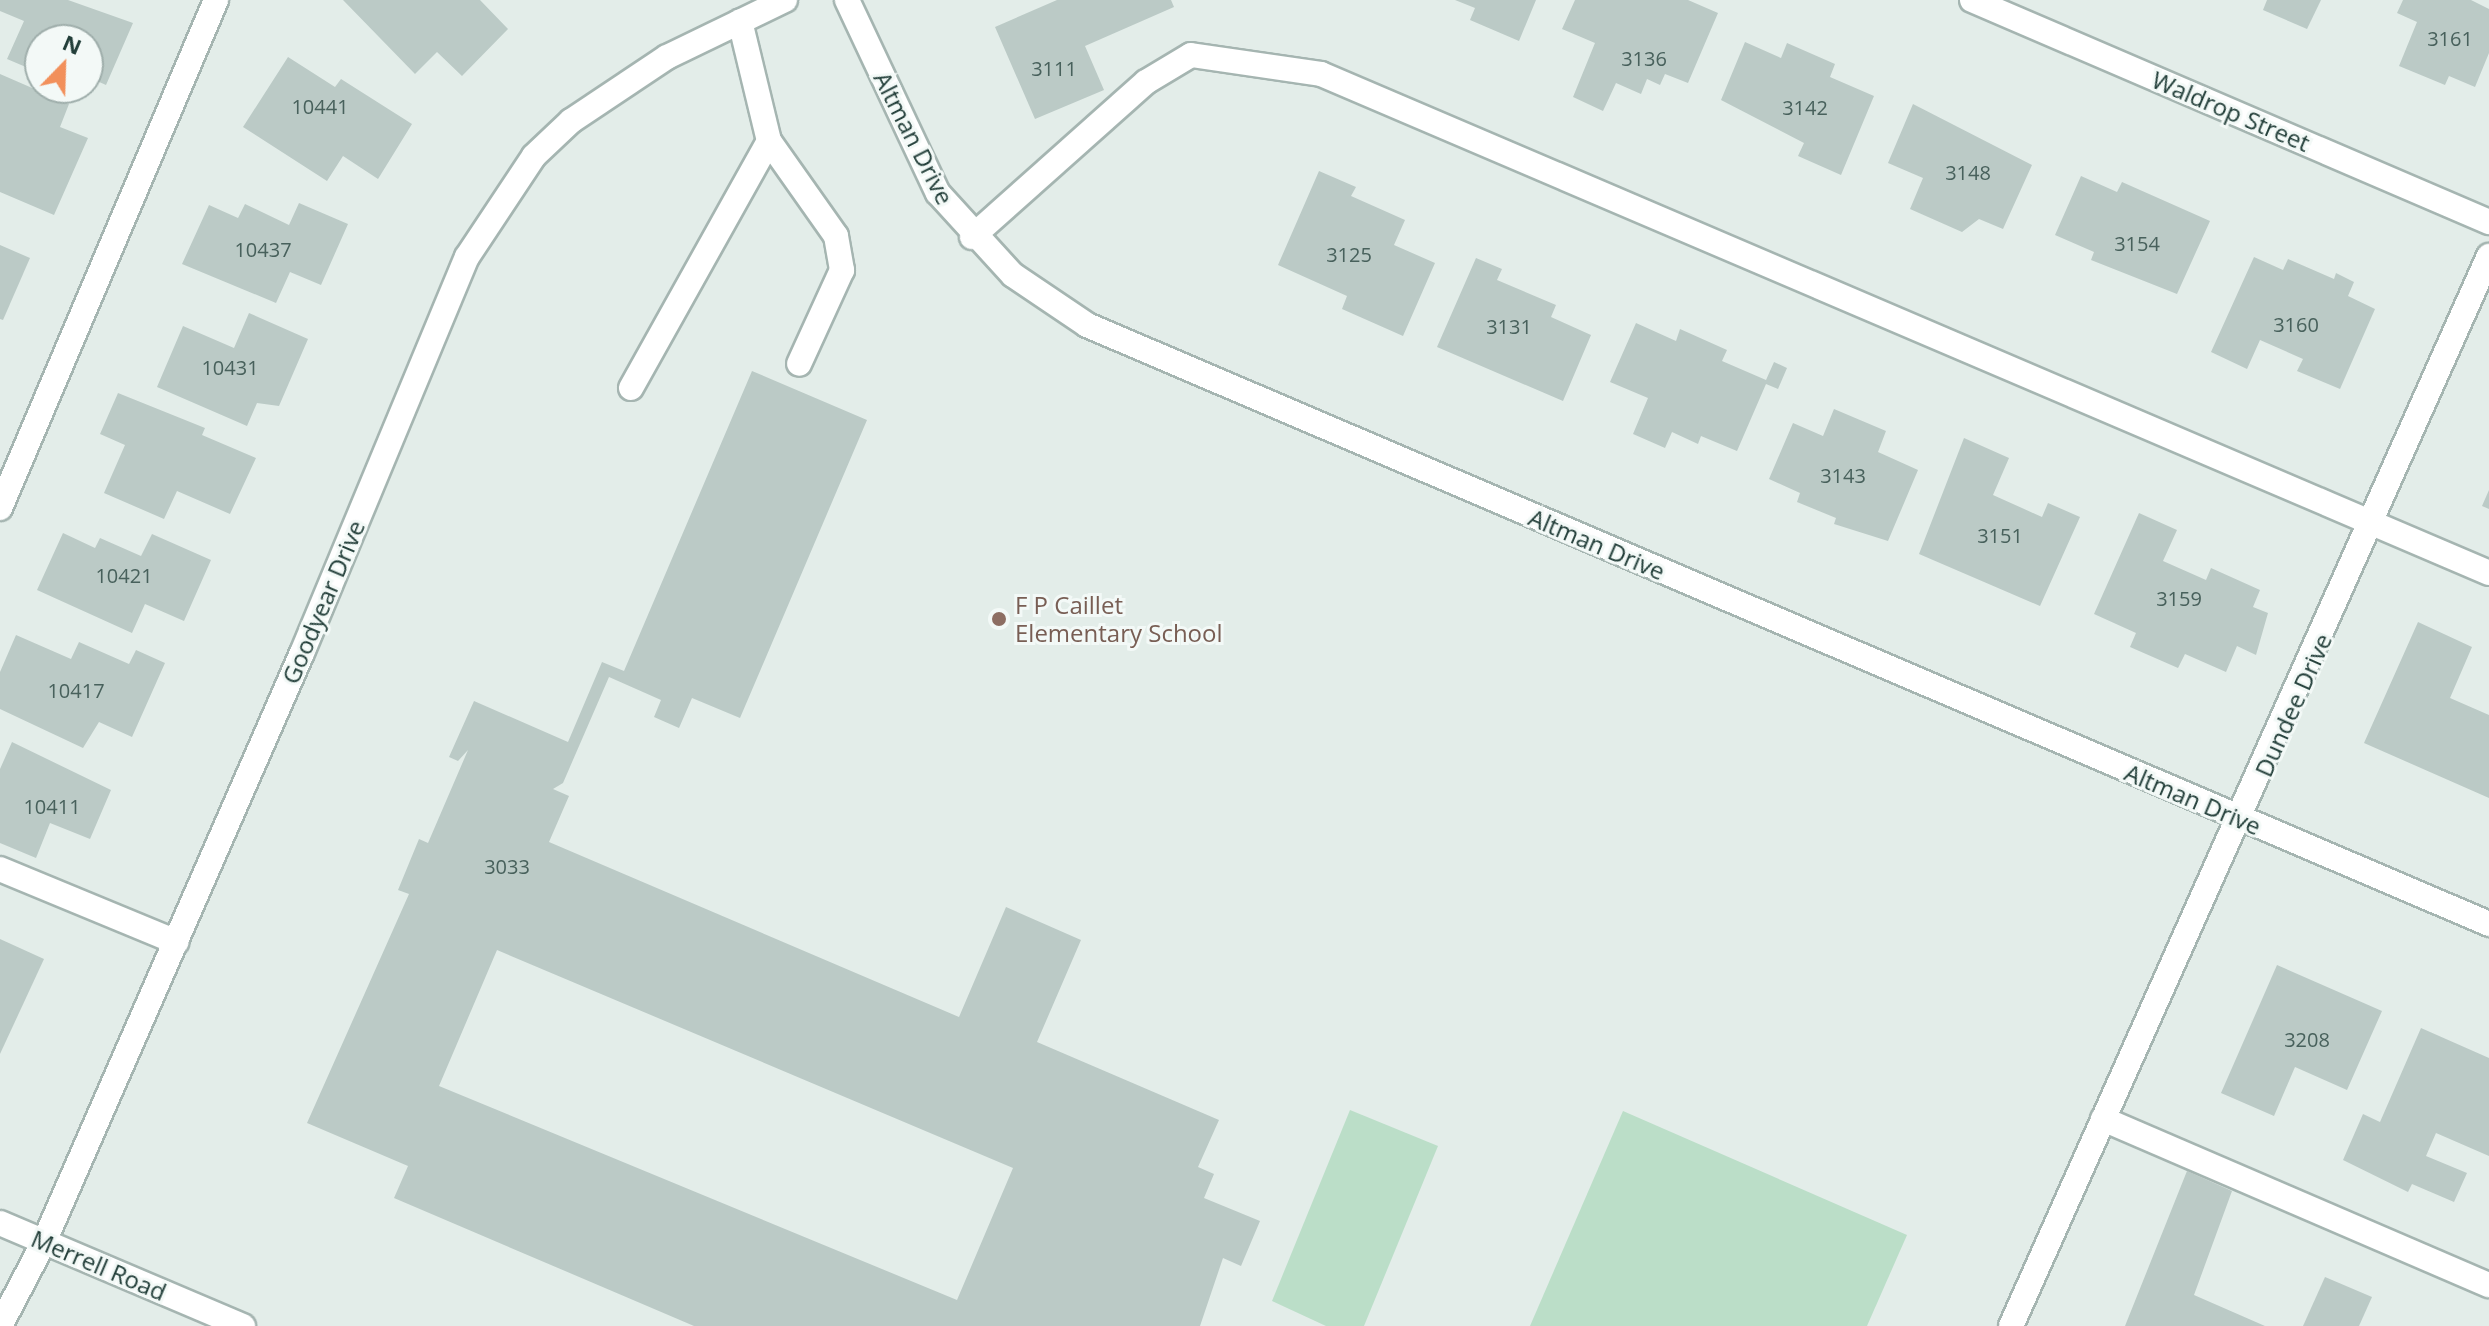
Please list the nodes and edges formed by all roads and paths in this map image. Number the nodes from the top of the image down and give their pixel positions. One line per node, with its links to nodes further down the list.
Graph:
1 (216, 0): 12 (street)
2 (785, 0): 5 (street, Goodyear Drive)
3 (847, 0): 8 (street, Altman Drive)
4 (1972, 0): 7 (street, Waldrop Street)
5 (740, 21): 6 (street); 18 (street, Goodyear Drive)
6 (769, 141): 10 (street); 11 (street)
7 (2489, 222)
8 (972, 237): 13 (street); 15 (street, Altman Drive)
9 (2489, 256): 13 (street, Dundee Drive)
10 (799, 364)
11 (631, 388)
12 (0, 508)
13 (2373, 523): 14 (street); 15 (street, Dundee Drive)
14 (2489, 573)
15 (2239, 818): 17 (street, Altman Drive); 19 (street, Dundee Drive)
16 (0, 869): 18 (street)
17 (2489, 924)
18 (176, 942): 21 (street, Goodyear Drive)
19 (2103, 1119): 22 (street); 25 (street, Dundee Drive)
20 (0, 1223): 21 (street, Merrell Road)
21 (44, 1242): 23 (street, Goodyear Drive); 24 (street, Merrell Road)
22 (2489, 1285)
23 (0, 1326)
24 (243, 1326)
25 (2011, 1326)

